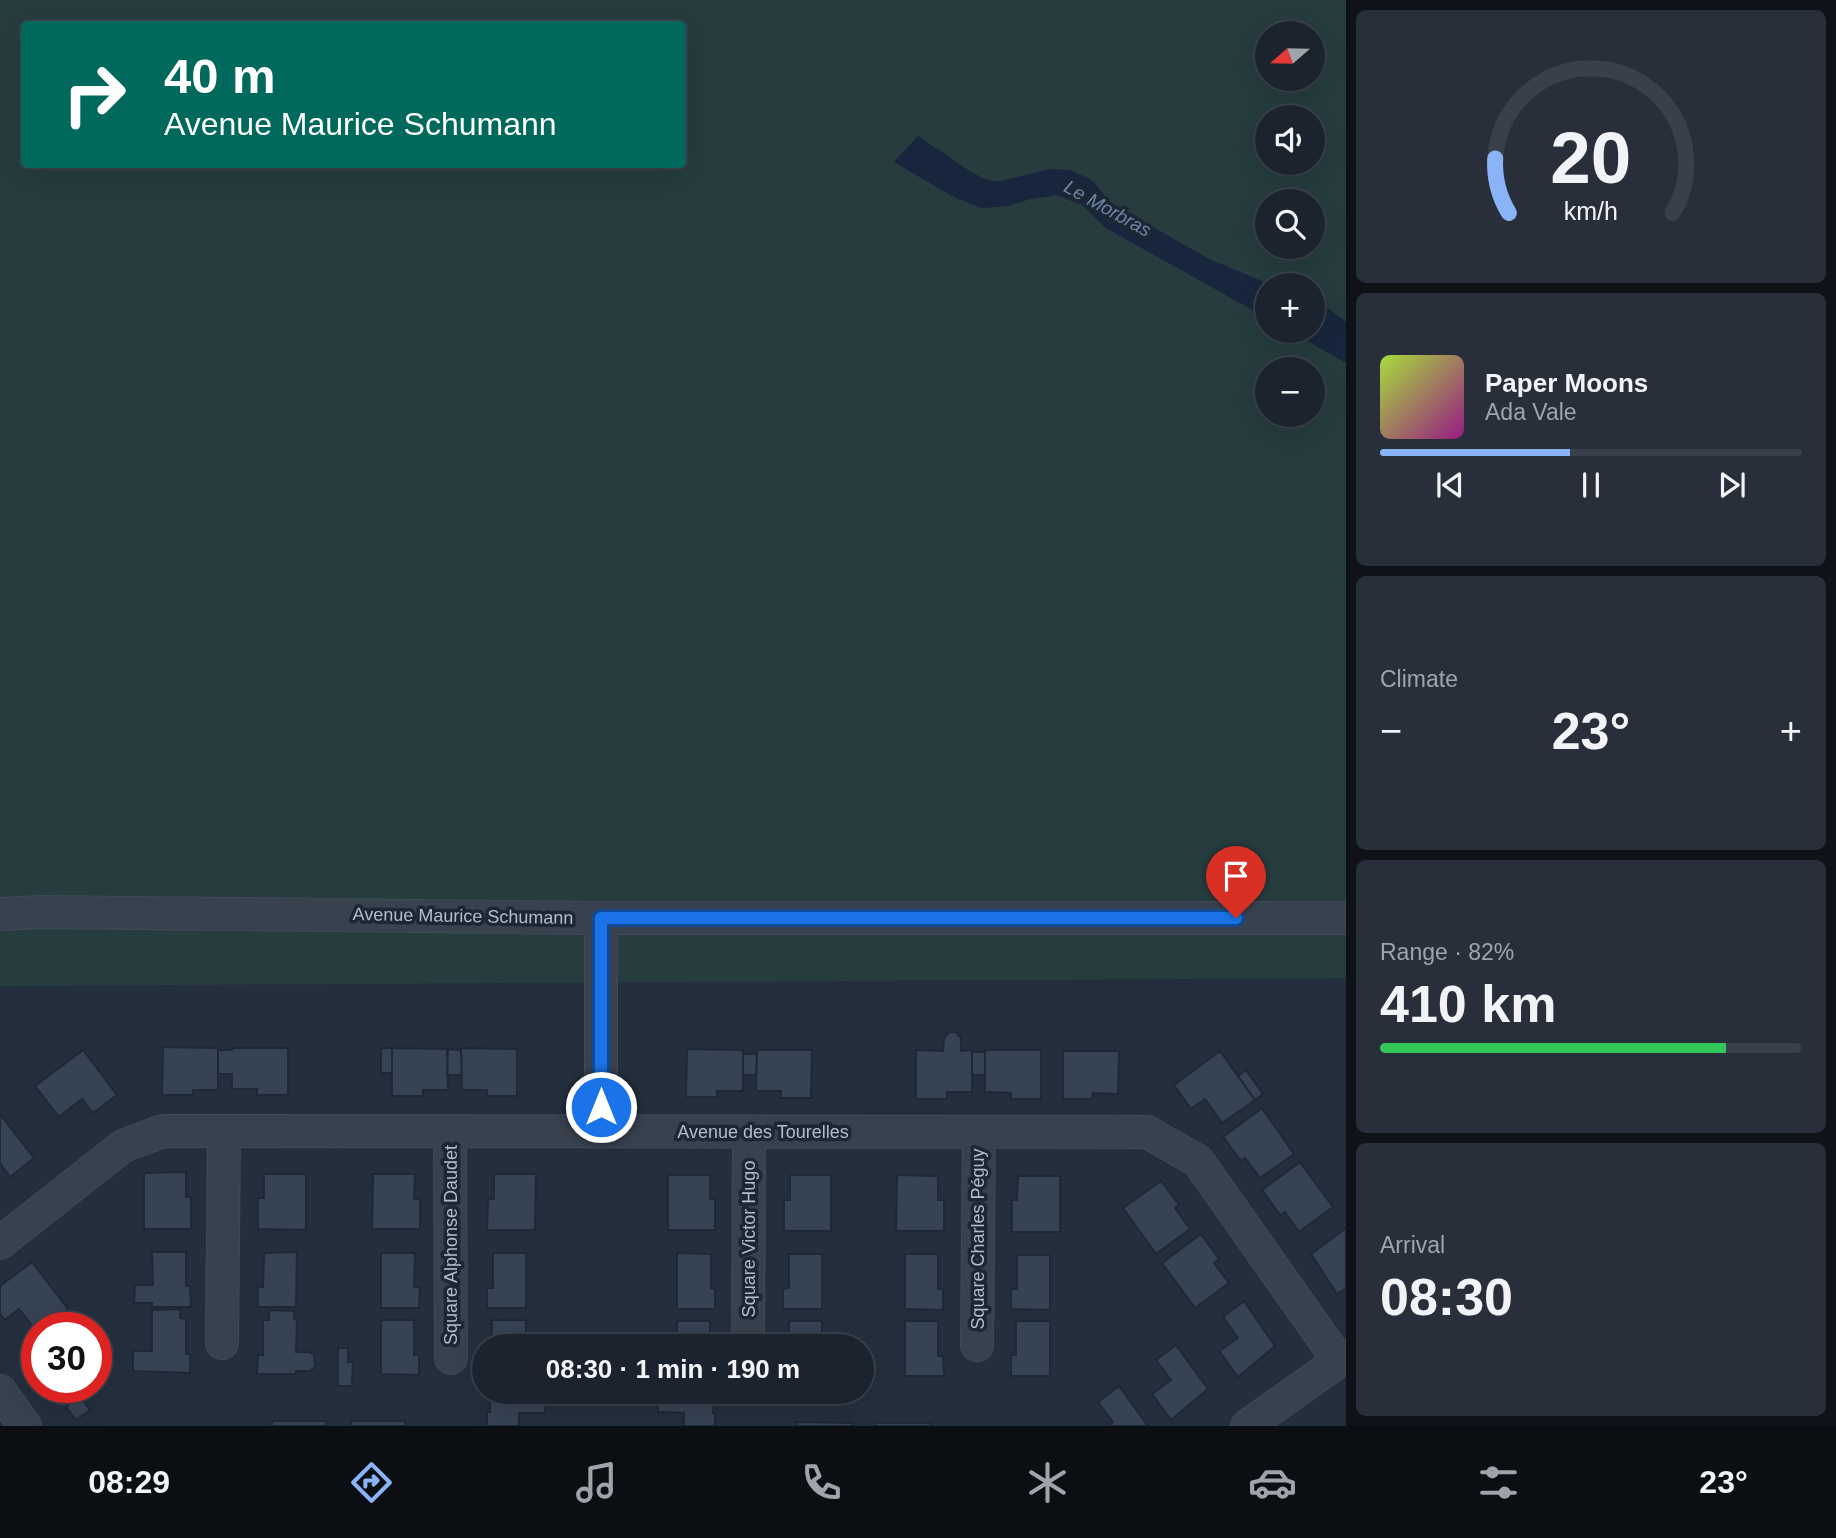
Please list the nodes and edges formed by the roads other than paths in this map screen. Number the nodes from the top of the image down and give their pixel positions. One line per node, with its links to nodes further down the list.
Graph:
1 (0, 914): 2 (street, Avenue Maurice Schumann)
2 (601, 918): 3 (street, Avenue Maurice Schumann); 6 (street)
3 (1346, 918)
4 (224, 1131): 5 (street, Avenue des Tourelles); 9 (street, Avenue des Tourelles); 11 (street)
5 (450, 1131): 6 (street, Avenue des Tourelles); 13 (street, Square Alphonse Daudet)
6 (601, 1132): 7 (street, Avenue des Tourelles)
7 (749, 1132): 8 (street, Avenue des Tourelles); 10 (street, Square Victor Hugo)
8 (979, 1132): 12 (street, Square Charles Péguy); 14 (street, Avenue des Tourelles)
9 (0, 1243)
10 (748, 1334)
11 (222, 1343)
12 (977, 1345)
13 (452, 1359)
14 (1343, 1359): 17 (street, Avenue des Tourelles)
15 (0, 1391): 16 (street)
16 (25, 1426)
17 (1247, 1426)

